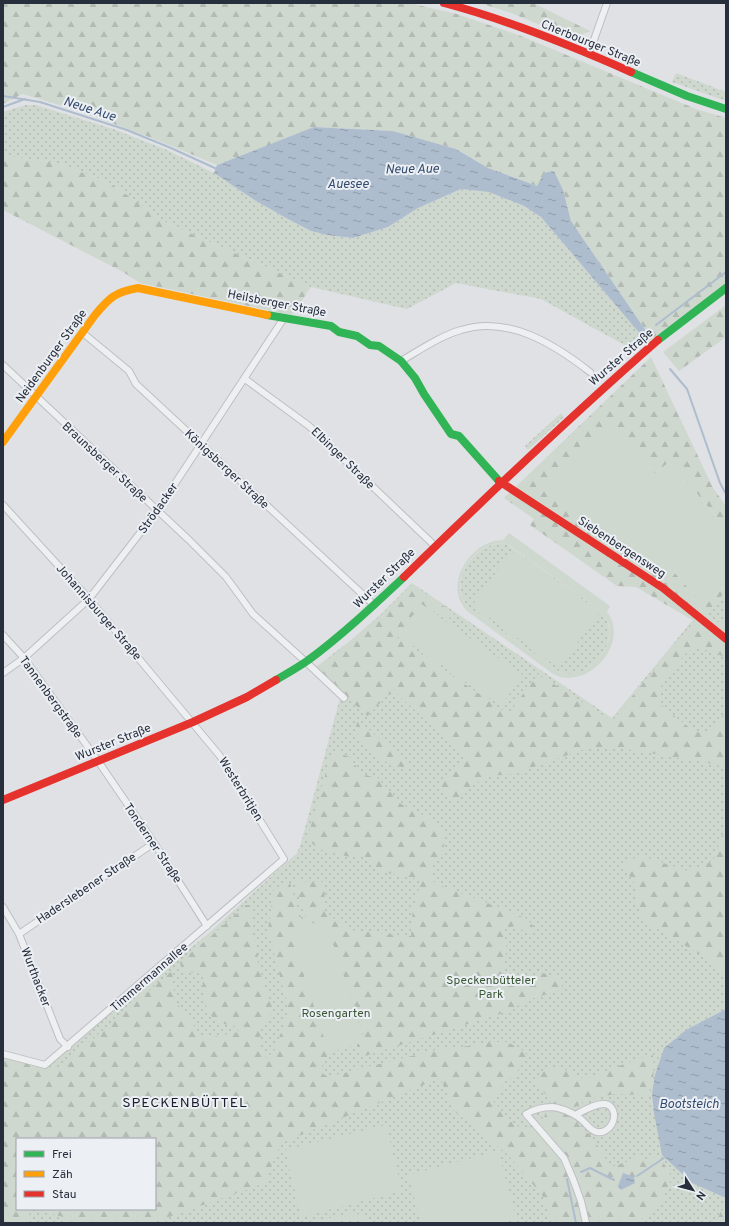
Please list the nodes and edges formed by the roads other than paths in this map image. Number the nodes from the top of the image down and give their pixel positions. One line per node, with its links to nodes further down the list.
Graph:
1 (444, 3): 3 (street, Cherbourger Straße)
2 (607, 3): 3 (street)
3 (589, 54): 4 (street, Cherbourger Straße)
4 (726, 109)
5 (726, 288): 16 (street, Wurster Straße)
6 (124, 290): 7 (street, Heilsberger Straße); 8 (street, Neidenburger Straße)
7 (284, 318): 9 (street, Heilsberger Straße); 12 (street, Strödacker)
8 (83, 333): 13 (street, Neidenburger Straße); 15 (street, Königsberger Straße)
9 (401, 361): 11 (street); 16 (street, Heilsberger Straße)
10 (3, 365): 13 (street, Braunsberger Straße)
11 (590, 372)
12 (245, 378): 15 (street, Strödacker); 19 (street, Elbinger Straße)
13 (36, 397): 14 (street, Neidenburger Straße); 18 (street, Braunsberger Straße)
14 (3, 442)
15 (201, 445): 18 (street, Strödacker); 21 (street, Königsberger Straße)
16 (501, 483): 19 (street, Wurster Straße); 23 (street, Siebenbergensweg)
17 (3, 505): 20 (street, Johannisburger Straße)
18 (157, 511): 20 (street, Strödacker); 25 (street, Braunsberger Straße)
19 (435, 546): 21 (street, Wurster Straße)
20 (89, 599): 24 (street, Strödacker); 28 (street, Johannisburger Straße)
21 (374, 605): 25 (street, Wurster Straße)
22 (3, 635): 24 (street, Tannenbergstraße)
23 (726, 639)
24 (24, 658): 26 (street, Strödacker); 29 (street, Tannenbergstraße)
25 (306, 662): 27 (street); 28 (street, Wurster Straße)
26 (3, 673)
27 (344, 698)
28 (193, 722): 29 (street, Wurster Straße); 32 (street, Westerbritjen)
29 (98, 761): 30 (street, Wurster Straße); 31 (street, Tonderner Straße)
30 (3, 800)
31 (154, 843): 34 (street, Tonderner Straße); 35 (street, Haderslebener Straße)
32 (284, 859): 34 (street, Timmermannallee)
33 (3, 907): 35 (street, Wurthacker)
34 (207, 926): 36 (street, Timmermannallee)
35 (19, 934): 36 (street, Wurthacker)
36 (68, 1047): 37 (street, Timmermannallee)
37 (3, 1054)
38 (575, 1115): 38 (street); 39 (street)
39 (586, 1223)

